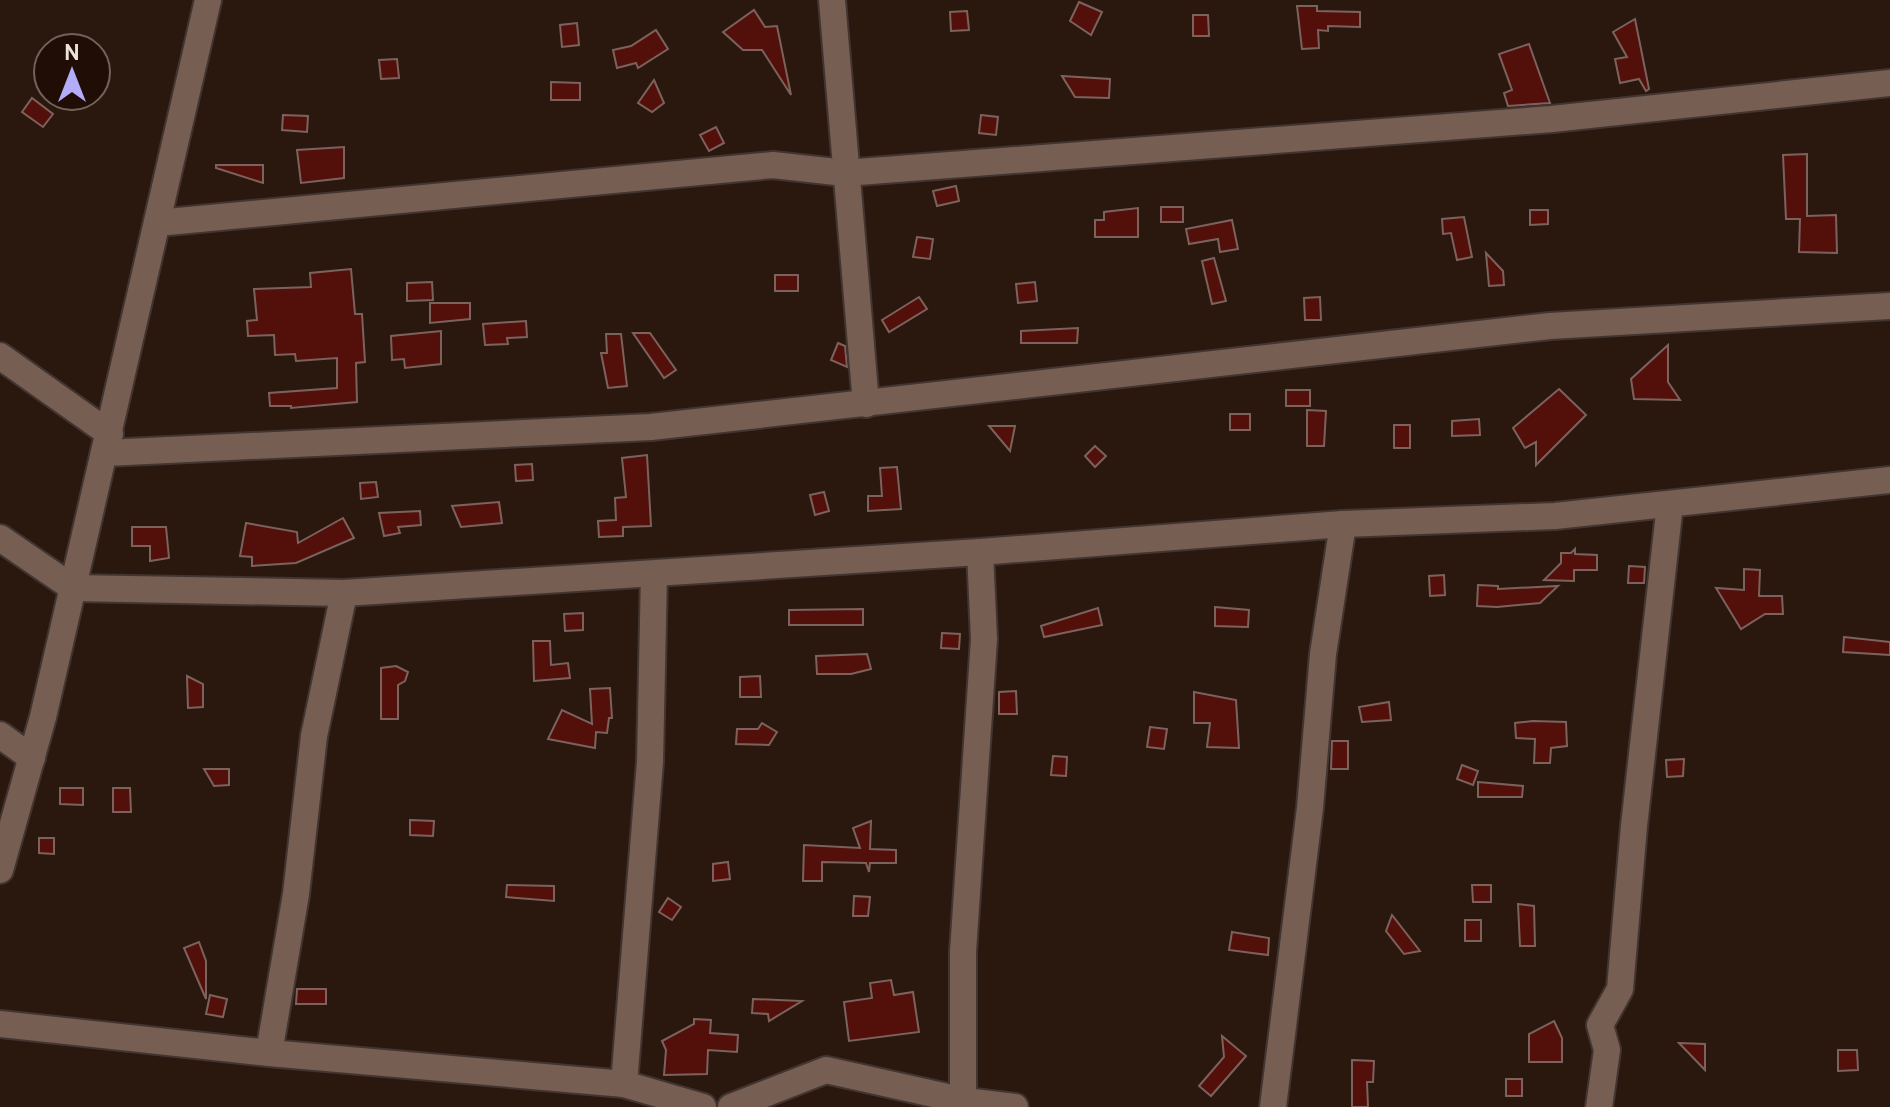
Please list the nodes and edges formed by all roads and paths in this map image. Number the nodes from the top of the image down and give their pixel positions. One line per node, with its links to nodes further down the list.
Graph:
1 (208, 0): 5 (street)
2 (832, 0): 4 (street)
3 (1890, 83): 4 (street)
4 (845, 173): 5 (street); 8 (street)
5 (157, 223): 9 (street)
6 (1890, 306): 8 (street)
7 (0, 356): 9 (street)
8 (866, 404): 9 (street)
9 (108, 443): 16 (street)
10 (1890, 480): 11 (street)
11 (1670, 504): 12 (street); 29 (street)
12 (1343, 524): 14 (street); 28 (street)
13 (0, 538): 16 (street)
14 (980, 552): 15 (street); 24 (street)
15 (654, 574): 17 (street); 23 (street)
16 (73, 588): 17 (street); 19 (street)
17 (344, 593): 22 (street)
18 (0, 735): 19 (street)
19 (32, 758): 20 (street)
20 (0, 870)
21 (0, 1024): 22 (street)
22 (269, 1053): 23 (street)
23 (624, 1084): 25 (street)
24 (964, 1104): 26 (street); 27 (street)
25 (703, 1107)
26 (731, 1107)
27 (1015, 1107)
28 (1273, 1107)
29 (1599, 1107)

